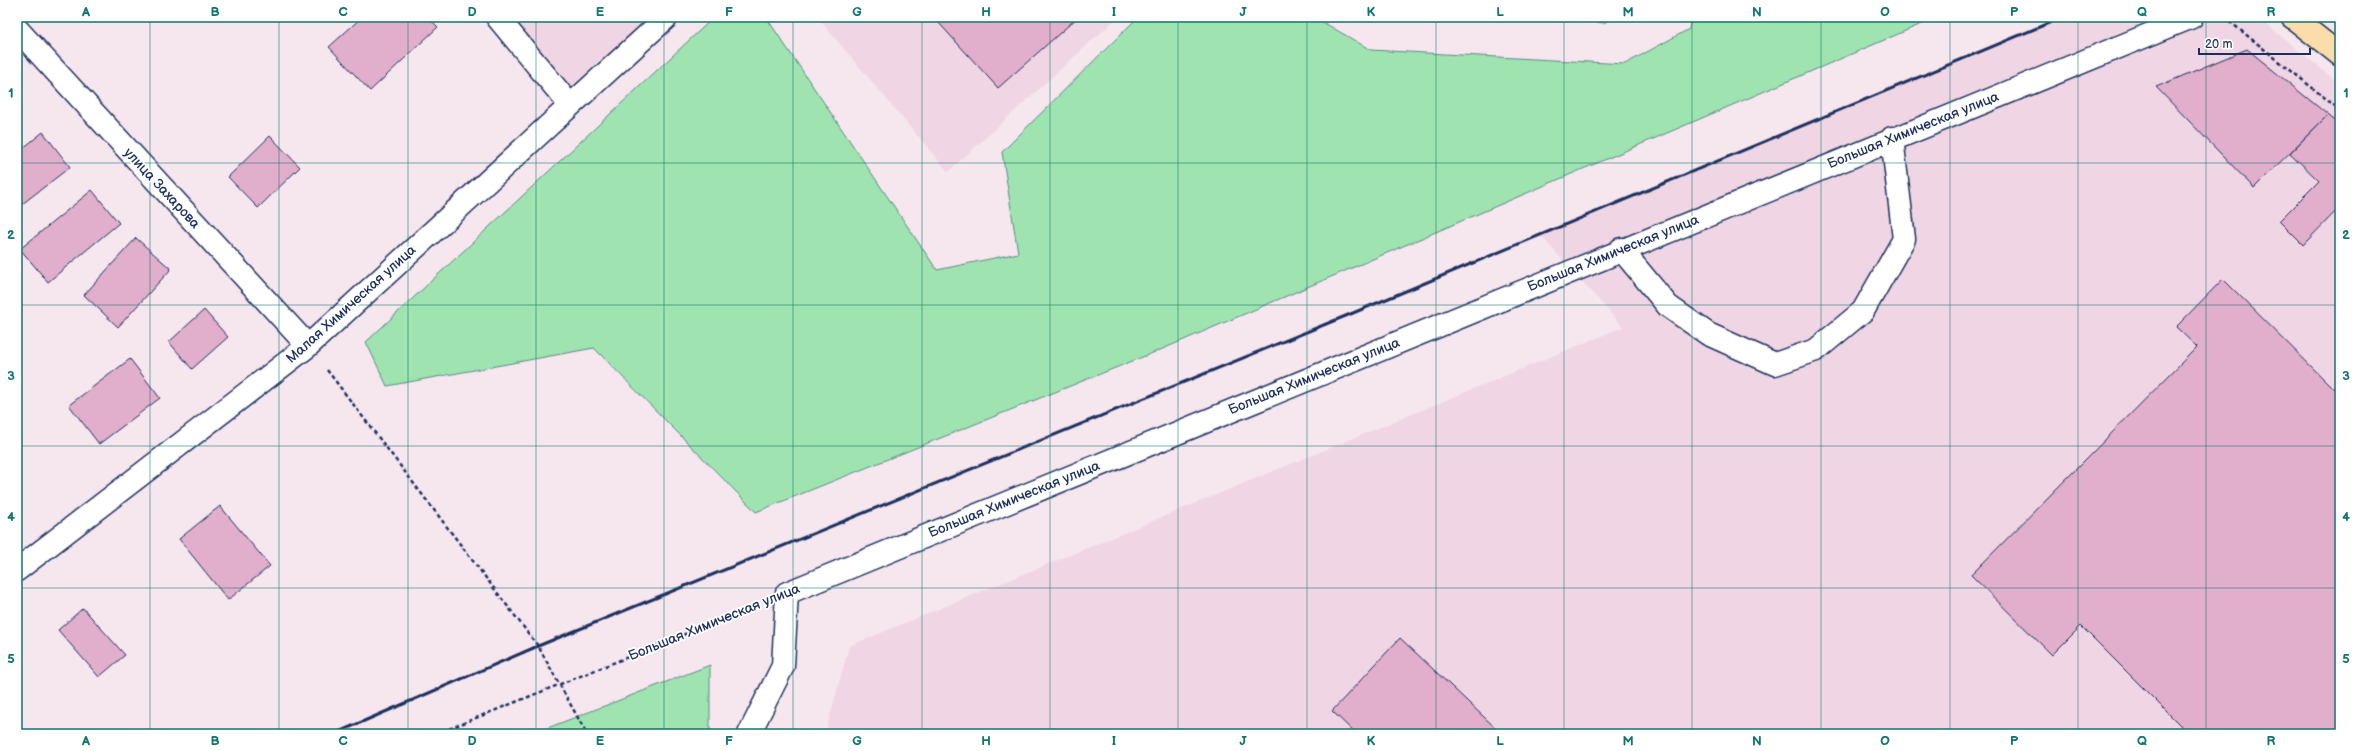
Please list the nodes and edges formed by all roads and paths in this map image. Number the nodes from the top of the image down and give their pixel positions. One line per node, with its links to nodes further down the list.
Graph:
1 (496, 17): 8 (street)
2 (667, 17): 8 (street, Малая Химическая улица)
3 (2192, 17): 10 (street, Большая Химическая улица)
4 (2224, 17): 9 (path)
5 (2292, 17): 7 (main road)
6 (17, 29): 12 (street, улица Захарова)
7 (2340, 55)
8 (570, 105): 12 (street, Малая Химическая улица)
9 (2340, 110)
10 (1892, 138): 11 (street, Большая Химическая улица); 11 (street)
11 (1621, 250): 14 (street, Большая Химическая улица)
12 (308, 346): 13 (street, Малая Химическая улица); 15 (path)
13 (17, 570)
14 (787, 593): 15 (path, Большая Химическая улица); 18 (street)
15 (559, 684): 16 (path, Большая Химическая улица); 17 (path)
16 (436, 734)
17 (587, 734)
18 (748, 734)

